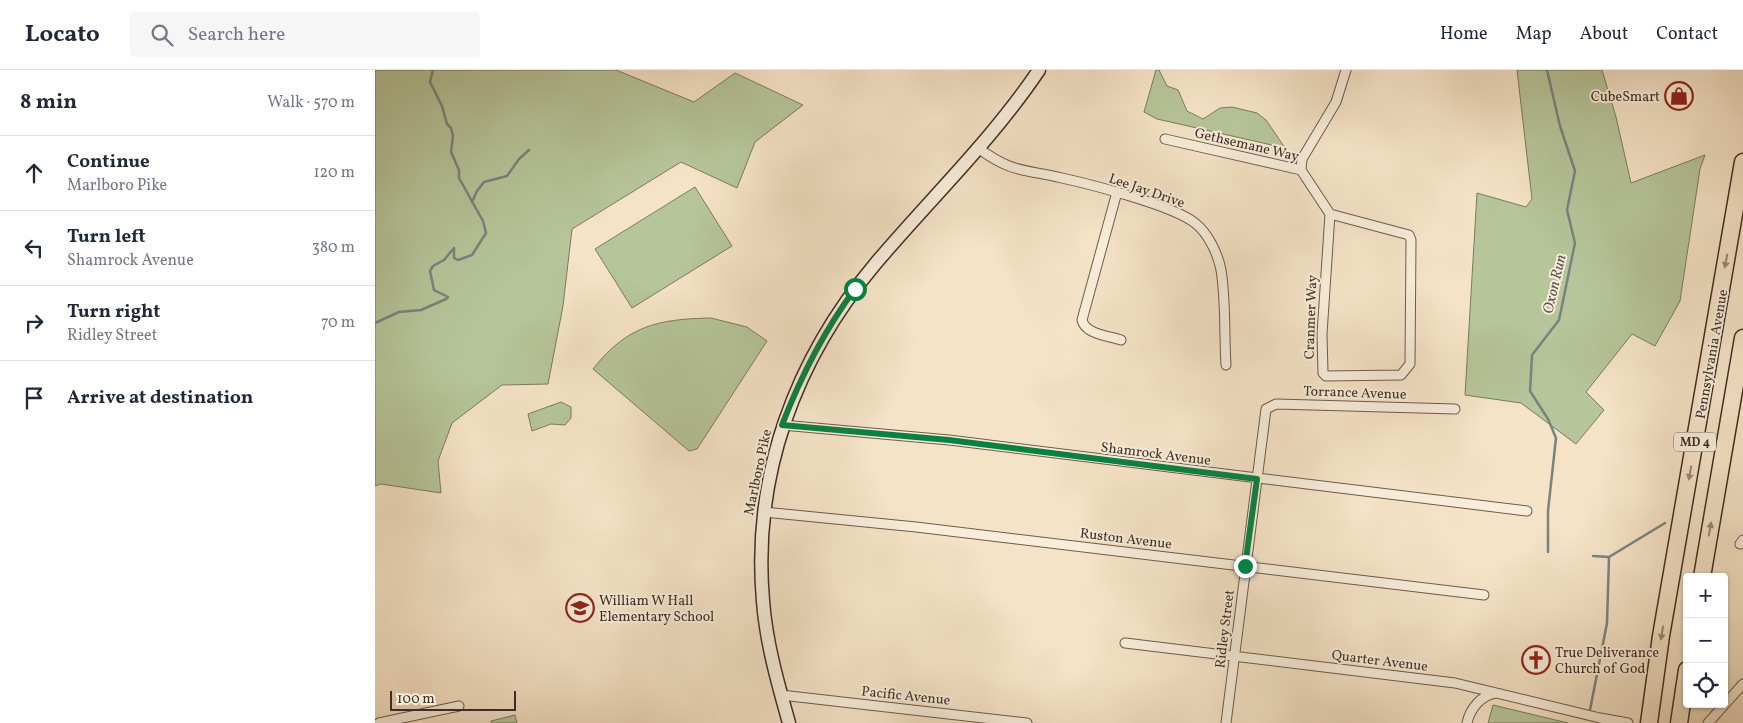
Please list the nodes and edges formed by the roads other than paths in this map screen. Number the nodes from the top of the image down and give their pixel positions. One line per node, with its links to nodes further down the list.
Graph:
1 (1039, 70): 4 (main road, Marlboro Pike)
2 (1346, 70): 6 (street)
3 (1165, 139): 6 (street, Gethsemane Way)
4 (978, 148): 7 (street, Lee Jay Drive); 14 (main road, Marlboro Pike)
5 (1743, 162): 34 (highway, Pennsylvania Avenue / MD 4, one-way to 34)
6 (1301, 170): 8 (street, Gethsemane Way)
7 (1117, 192): 10 (street); 11 (street, Lee Jay Drive)
8 (1329, 214): 8 (street, Cranmer Way)
9 (1743, 338): 19 (highway, Pennsylvania Avenue / MD 4, one-way to 9)
10 (1121, 340)
11 (1226, 365)
12 (1455, 409): 13 (street, Torrance Avenue)
13 (1264, 419): 15 (street, Ridley Street)
14 (782, 425): 15 (street, Shamrock Avenue); 17 (main road, Marlboro Pike)
15 (1257, 479): 16 (street, Shamrock Avenue); 18 (street, Ridley Street)
16 (1527, 510)
17 (764, 512): 18 (street, Ruston Avenue); 25 (main road, Marlboro Pike)
18 (1245, 566): 20 (street, Ruston Avenue); 22 (street, Ridley Street)
19 (1703, 573)
20 (1484, 595)
21 (1125, 643): 22 (street, Quarter Avenue)
22 (1234, 656): 24 (street, Quarter Avenue); 31 (street, Ridley Street)
23 (1743, 684): 36 (street)
24 (1499, 693): 32 (street); 33 (street, Quarter Avenue)
25 (781, 695): 29 (main road, Marlboro Pike); 30 (street, Pacific Avenue)
26 (1683, 696): 35 (highway)
27 (459, 706): 28 (street)
28 (379, 723)
29 (789, 723)
30 (1027, 723)
31 (1226, 723)
32 (1467, 723)
33 (1629, 723)
34 (1649, 723)
35 (1679, 723)
36 (1708, 723)

